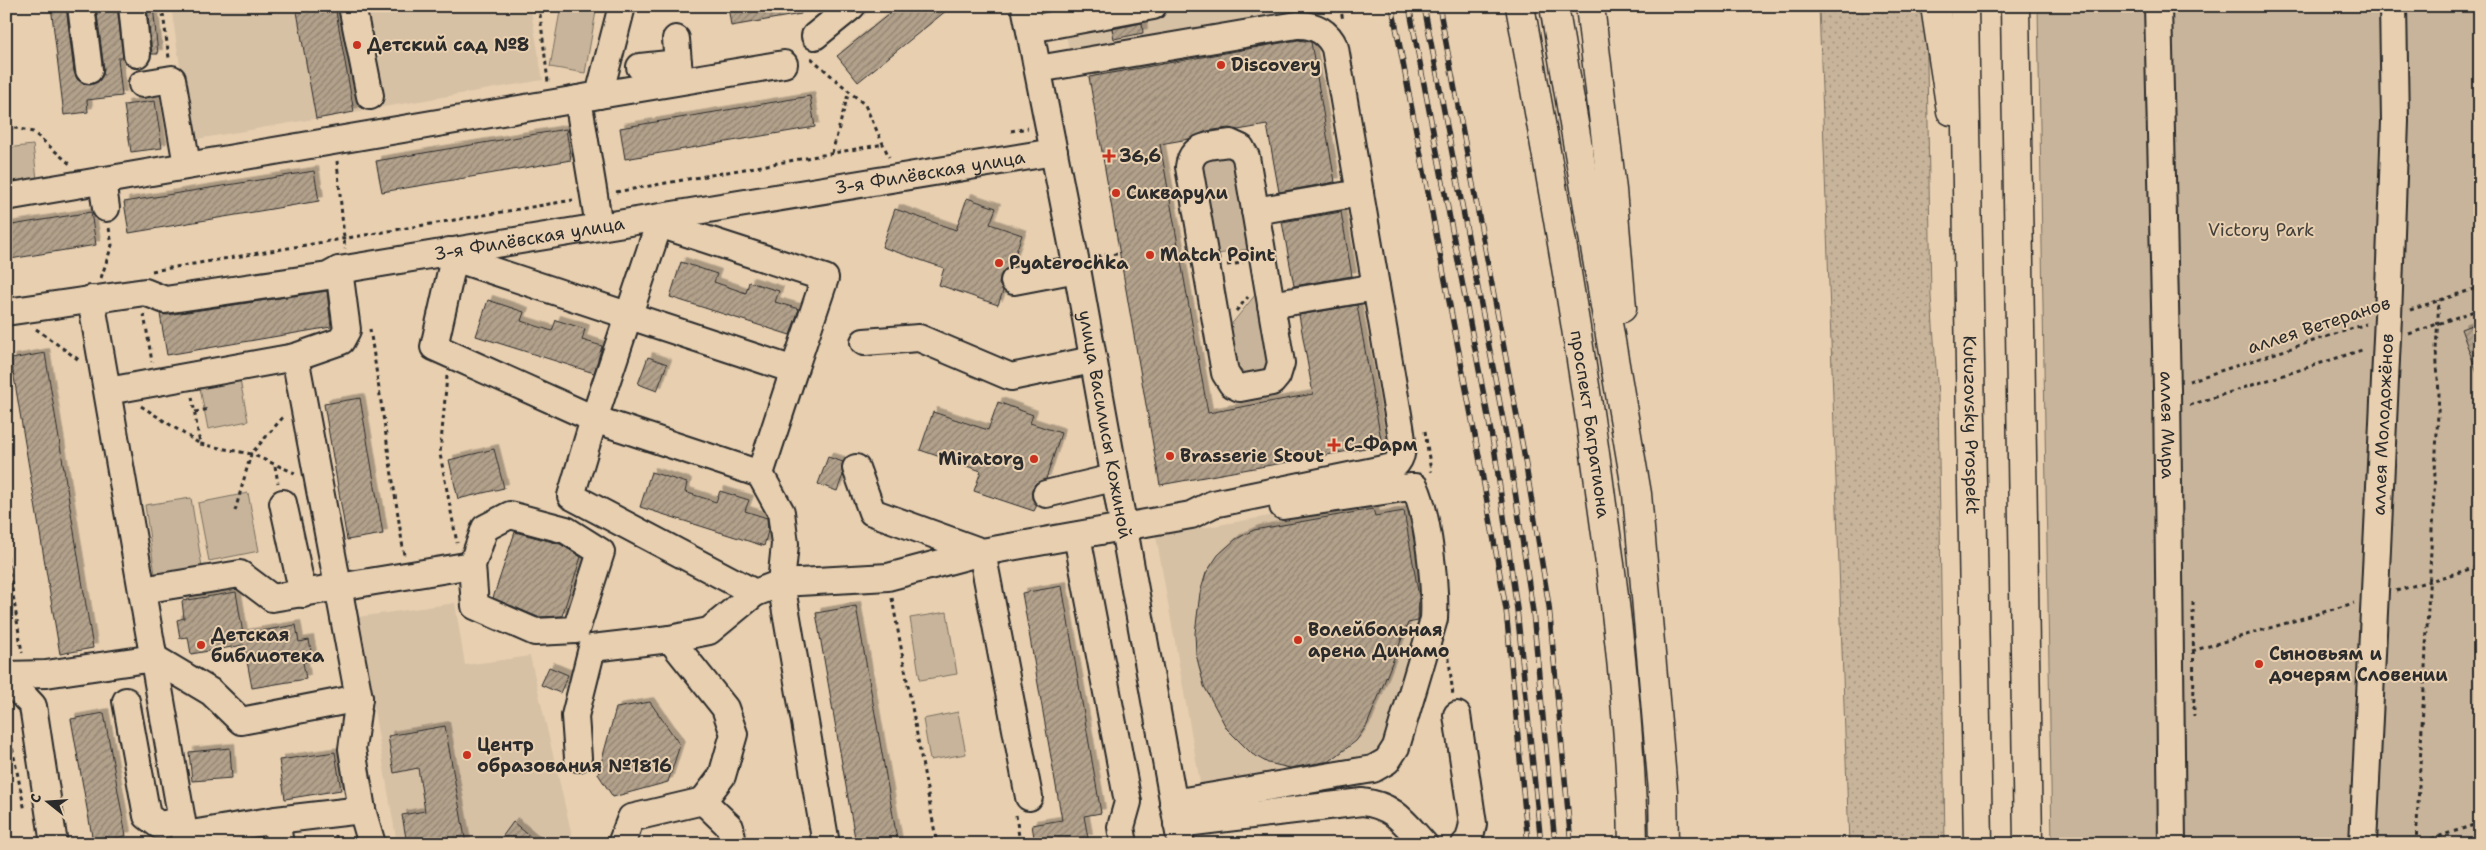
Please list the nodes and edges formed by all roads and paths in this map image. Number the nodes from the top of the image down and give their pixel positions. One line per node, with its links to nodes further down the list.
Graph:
1 (81, 6): 24 (street)
2 (132, 6): 20 (street)
3 (162, 6): 26 (path)
4 (352, 6): 29 (street)
5 (540, 6): 31 (path)
6 (622, 6): 30 (street)
7 (852, 6): 19 (street)
8 (1152, 6): 18 (street)
9 (1505, 6): 41 (main road)
10 (1520, 6): 41 (main road, проспект Багратиона)
11 (1554, 6): 91 (main road, проспект Багратиона)
12 (1590, 6): 91 (main road)
13 (1935, 6): 45 (main road)
14 (1964, 6): 45 (main road, Kutuzovsky Prospekt)
15 (2015, 6): 140 (main road)
16 (2158, 6): 78 (street, аллея Мира)
17 (2393, 6): 68 (street, аллея Молодожёнов)
18 (1028, 18): 25 (street, улица Василисы Кожиной)
19 (812, 45): 28 (path)
20 (137, 54)
21 (678, 61): 22 (street); 23 (street); 30 (street)
22 (784, 64)
23 (640, 67)
24 (89, 70)
25 (1038, 70): 37 (street, улица Василисы Кожиной); 42 (street)
26 (172, 79): 27 (street); 39 (street)
27 (142, 84)
28 (849, 91): 35 (path); 38 (path)
29 (370, 96)
30 (589, 97): 31 (street); 48 (street)
31 (551, 102): 36 (street)
32 (6, 126): 40 (path)
33 (1028, 128): 34 (path)
34 (1011, 131)
35 (880, 134)
36 (334, 140): 39 (street); 49 (path)
37 (1054, 152): 47 (street, 3-я Филёвская улица); 52 (street, улица Василисы Кожиной)
38 (831, 154)
39 (187, 165): 40 (street)
40 (95, 181): 43 (street); 44 (street)
41 (1553, 188): 137 (main road, проспект Багратиона)
42 (1360, 193): 46 (street); 57 (street)
43 (6, 197)
44 (106, 208): 60 (path)
45 (1967, 208): 139 (main road, Kutuzovsky Prospekt)
46 (1255, 211): 53 (street); 55 (street)
47 (663, 221): 48 (street, 3-я Филёвская улица); 65 (street); 74 (street)
48 (599, 226): 51 (street, 3-я Филёвская улица)
49 (344, 238): 54 (path); 59 (path)
50 (1118, 254): 52 (path)
51 (451, 255): 54 (street, 3-я Филёвская улица); 65 (street); 71 (street)
52 (1087, 263): 56 (street); 73 (street, улица Василисы Кожиной)
53 (1265, 266): 55 (path); 62 (street); 69 (path)
54 (343, 269): 59 (street, 3-я Филёвская улица); 72 (street)
55 (1207, 269): 69 (street)
56 (1014, 281)
57 (1376, 287): 62 (street); 94 (street)
58 (2480, 287): 61 (path, аллея Ветеранов)
59 (141, 293): 60 (street, 3-я Филёвская улица); 76 (path)
60 (94, 298): 64 (street, 3-я Филёвская улица); 77 (street)
61 (2439, 300): 66 (path); 68 (path, аллея Ветеранов)
62 (1271, 305): 69 (street)
63 (2480, 309): 66 (path)
64 (8, 312): 77 (path)
65 (628, 315): 74 (street); 83 (street)
66 (2437, 324): 68 (path); 103 (path)
67 (369, 325): 101 (path)
68 (2388, 330): 78 (path, аллея Ветеранов); 80 (path); 109 (street, аллея Молодожёнов)
69 (1218, 333)
70 (864, 342): 73 (street)
71 (448, 353): 83 (street); 99 (path)
72 (295, 357): 75 (street); 79 (street)
73 (1092, 360): 88 (street, улица Василисы Кожиной)
74 (794, 370): 87 (street)
75 (188, 377): 76 (street); 82 (path)
76 (155, 383): 77 (street)
77 (109, 386): 84 (path); 106 (street)
78 (2167, 389): 112 (street, аллея Мира)
79 (302, 395): 85 (path); 89 (street)
80 (2190, 405)
81 (209, 409): 82 (path)
82 (195, 412): 84 (path)
83 (594, 419): 87 (street); 107 (street)
84 (200, 444): 85 (path)
85 (251, 454): 89 (path); 93 (path)
86 (856, 468): 98 (street)
87 (760, 474): 104 (street)
88 (1113, 478): 90 (street); 95 (street, улица Василисы Кожиной)
89 (318, 481): 105 (street)
90 (1046, 494)
91 (1637, 494): 138 (main road, проспект Багратиона)
92 (283, 503): 108 (street)
93 (235, 511)
94 (1191, 515): 95 (street); 124 (street)
95 (1122, 528): 96 (street); 124 (street, улица Василисы Кожиной)
96 (1078, 536): 98 (street); 134 (street)
97 (6, 549): 113 (path)
98 (982, 552): 102 (street); 119 (street)
99 (467, 566): 99 (street); 101 (street)
100 (2480, 566): 103 (path)
101 (407, 576): 105 (street)
102 (888, 577): 104 (street); 132 (path)
103 (2428, 581): 109 (path); 143 (path)
104 (781, 583): 107 (street); 131 (street)
105 (338, 588): 108 (street); 114 (street)
106 (142, 590): 108 (street); 111 (street)
107 (755, 593): 110 (street)
108 (303, 594)
109 (2374, 598): 112 (path); 142 (street, аллея Молодожёнов)
110 (670, 639): 118 (street); 120 (street)
111 (154, 658): 113 (street); 114 (street); 126 (street)
112 (2171, 660): 141 (street, аллея Мира)
113 (10, 670): 127 (street)
114 (359, 698): 121 (street)
115 (126, 701): 126 (street)
116 (1456, 715): 136 (street)
117 (6, 716): 122 (path)
118 (578, 758)
119 (1029, 797): 133 (path)
120 (703, 800): 129 (street); 130 (street)
121 (362, 810): 125 (street); 128 (street)
122 (26, 814)
123 (2480, 823): 143 (path)
124 (1177, 824): 135 (street)
125 (278, 832): 126 (street)
126 (184, 833)
127 (54, 844)
128 (372, 844)
129 (621, 844)
130 (733, 844)
131 (826, 844)
132 (937, 844)
133 (1020, 844)
134 (1124, 844)
135 (1424, 844)
136 (1465, 844)
137 (1633, 844)
138 (1664, 844)
139 (1978, 844)
140 (2028, 844)
141 (2172, 844)
142 (2363, 844)
143 (2416, 844)

